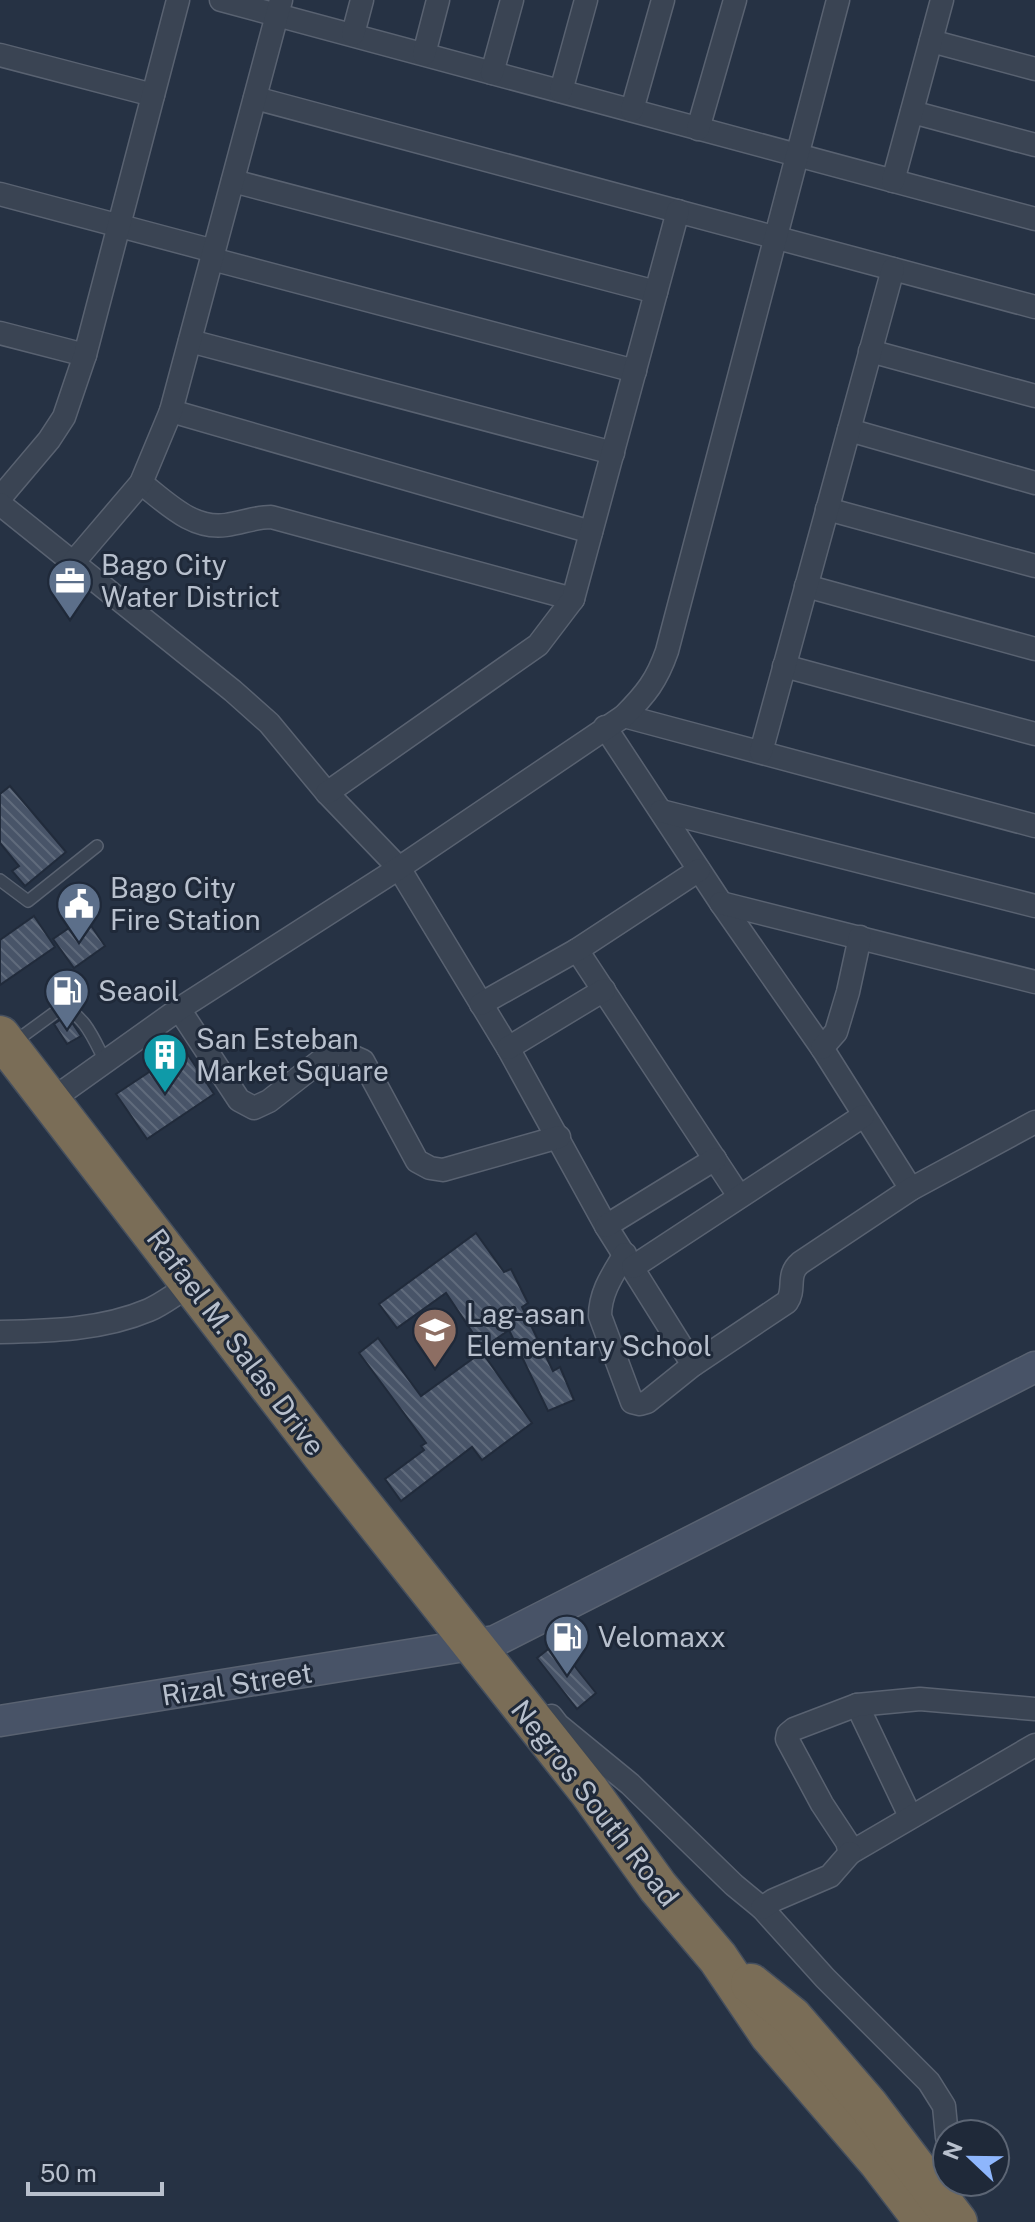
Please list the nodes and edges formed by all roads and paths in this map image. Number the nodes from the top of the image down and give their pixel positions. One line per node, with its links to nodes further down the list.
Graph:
1 (178, 0): 19 (street)
2 (221, 0): 11 (street)
3 (362, 0): 12 (street)
4 (438, 0): 14 (street)
5 (512, 0): 17 (street)
6 (586, 0): 18 (street)
7 (663, 0): 21 (street)
8 (735, 0): 23 (street)
9 (838, 0): 25 (street)
10 (942, 0): 13 (street)
11 (279, 8): 12 (street); 20 (street)
12 (353, 34): 14 (street)
13 (931, 41): 16 (street); 22 (street)
14 (424, 54): 17 (street)
15 (0, 55): 19 (street)
16 (1035, 69)
17 (492, 73): 18 (street)
18 (561, 91): 21 (street)
19 (153, 95): 31 (street)
20 (255, 98): 26 (street); 29 (street)
21 (632, 110): 23 (street)
22 (912, 112): 24 (street); 27 (street)
23 (698, 129): 25 (street)
24 (1035, 145)
25 (796, 154): 27 (street); 32 (street)
26 (233, 181): 33 (street); 35 (street)
27 (893, 181): 30 (street)
28 (0, 194): 31 (street)
29 (678, 211): 32 (street); 35 (street)
30 (1035, 219)
31 (119, 224): 33 (street); 40 (street)
32 (774, 237): 34 (street); 58 (street)
33 (213, 255): 38 (street); 41 (street)
34 (893, 269): 36 (street); 39 (street)
35 (656, 292): 41 (street)
36 (1035, 307)
37 (0, 333): 40 (street)
38 (190, 341): 43 (street); 45 (street)
39 (870, 351): 42 (street); 44 (street)
40 (85, 355): 48 (street)
41 (635, 371): 45 (street)
42 (1035, 396)
43 (171, 411): 46 (street); 51 (street)
44 (849, 430): 47 (street); 50 (street)
45 (613, 453): 51 (street)
46 (141, 483): 52 (street); 55 (street)
47 (1035, 483)
48 (0, 498)
49 (0, 504): 52 (street)
50 (827, 509): 53 (street); 54 (street)
51 (591, 532): 55 (street)
52 (72, 564): 61 (street)
53 (1035, 566)
54 (806, 586): 56 (street); 57 (street)
55 (573, 599): 61 (street)
56 (1035, 649)
57 (784, 666): 59 (street); 60 (street)
58 (615, 722): 60 (street); 62 (street); 65 (street)
59 (1035, 734)
60 (761, 752): 63 (street)
61 (327, 793): 65 (street)
62 (661, 811): 66 (street); 69 (street)
63 (1035, 826)
64 (97, 846): 67 (lane)
65 (399, 868): 74 (street); 75 (street)
66 (699, 870): 68 (street); 71 (street)
67 (0, 880)
68 (721, 903): 70 (street); 78 (street)
69 (1035, 906)
70 (860, 937): 72 (street); 78 (street)
71 (577, 950): 73 (street); 74 (street)
72 (1035, 982)
73 (604, 990): 77 (street); 84 (street)
74 (481, 1004): 77 (street)
75 (179, 1009): 79 (street); 83 (street)
76 (4, 1042): 79 (lane); 80 (highway, Rafael M. Salas Drive)
77 (508, 1048): 83 (street)
78 (822, 1048): 81 (street)
79 (105, 1061): 80 (street)
80 (50, 1101): 89 (highway, Rafael M. Salas Drive)
81 (863, 1116): 85 (street); 86 (street)
82 (1035, 1122): 85 (street)
83 (559, 1137): 87 (street)
84 (715, 1159): 86 (street); 87 (street)
85 (911, 1189): 91 (street)
86 (739, 1196): 88 (street)
87 (606, 1226): 88 (street)
88 (629, 1260): 91 (street); 91 (street)
89 (180, 1292): 90 (street); 93 (highway, Rafael M. Salas Drive)
90 (0, 1332)
91 (693, 1365)
92 (1035, 1367): 93 (street, Rizal Street)
93 (484, 1644): 96 (street, Rizal Street); 100 (street); 102 (highway, Negros South Road)
94 (857, 1705): 95 (street); 98 (street); 99 (street)
95 (1035, 1709)
96 (0, 1721)
97 (1035, 1745): 98 (street)
98 (910, 1816): 99 (street)
99 (850, 1853): 100 (street)
100 (762, 1908): 101 (street)
101 (945, 2118)
102 (889, 2154): 103 (highway, Negros South Road); 104 (highway, Negros South Road)
103 (925, 2222)
104 (957, 2222)

